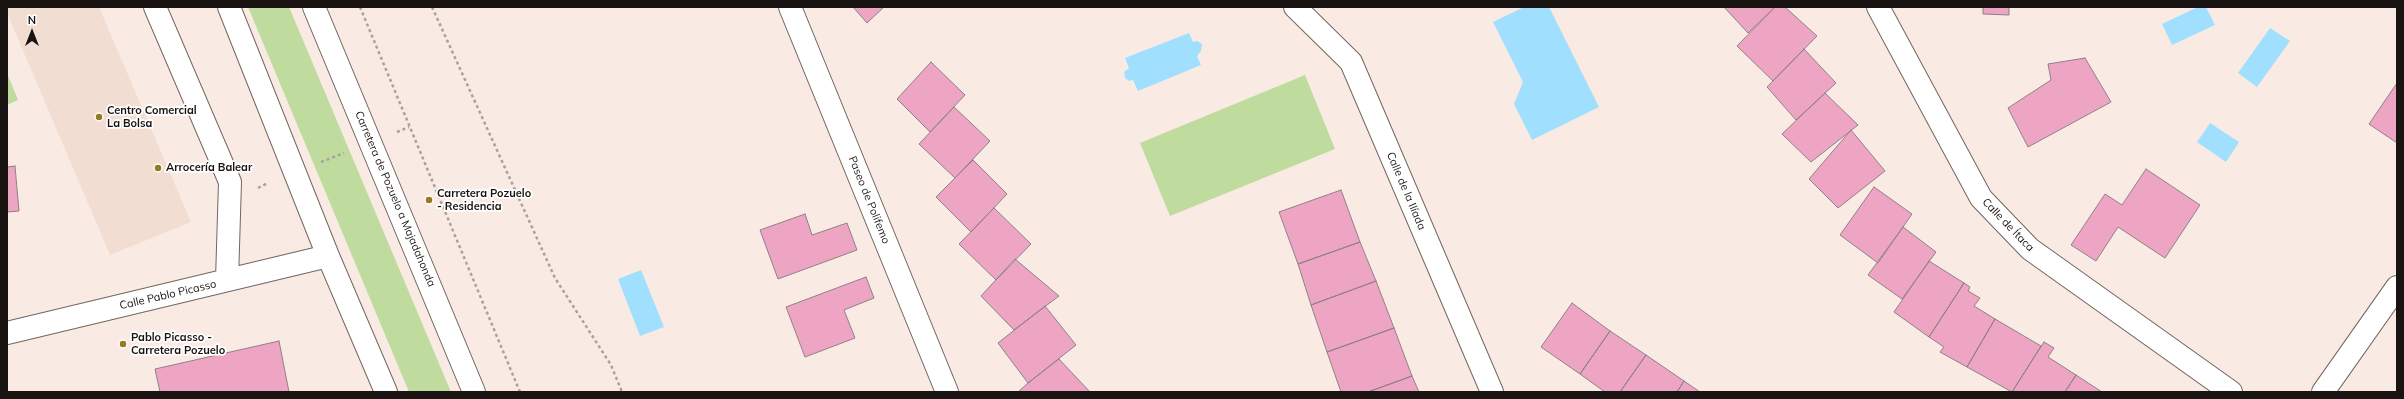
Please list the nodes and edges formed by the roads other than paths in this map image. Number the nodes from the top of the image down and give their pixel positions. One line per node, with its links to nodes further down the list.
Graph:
1 (155, 7): 8 (street)
2 (229, 7): 7 (street)
3 (314, 7): 12 (street, Carretera de Pozuelo a Majadahonda)
4 (790, 7): 13 (street, Paseo de Polifemo)
5 (1295, 7): 14 (street, Calle de la Ilíada)
6 (1878, 7): 15 (street, Calle de Ítaca)
7 (328, 256): 8 (street, Calle Pablo Picasso); 11 (street)
8 (227, 280): 10 (street, Calle Pablo Picasso)
9 (2397, 287): 16 (street)
10 (7, 333)
11 (386, 392)
12 (474, 392)
13 (948, 392)
14 (1492, 392)
15 (2231, 392)
16 (2323, 392)

